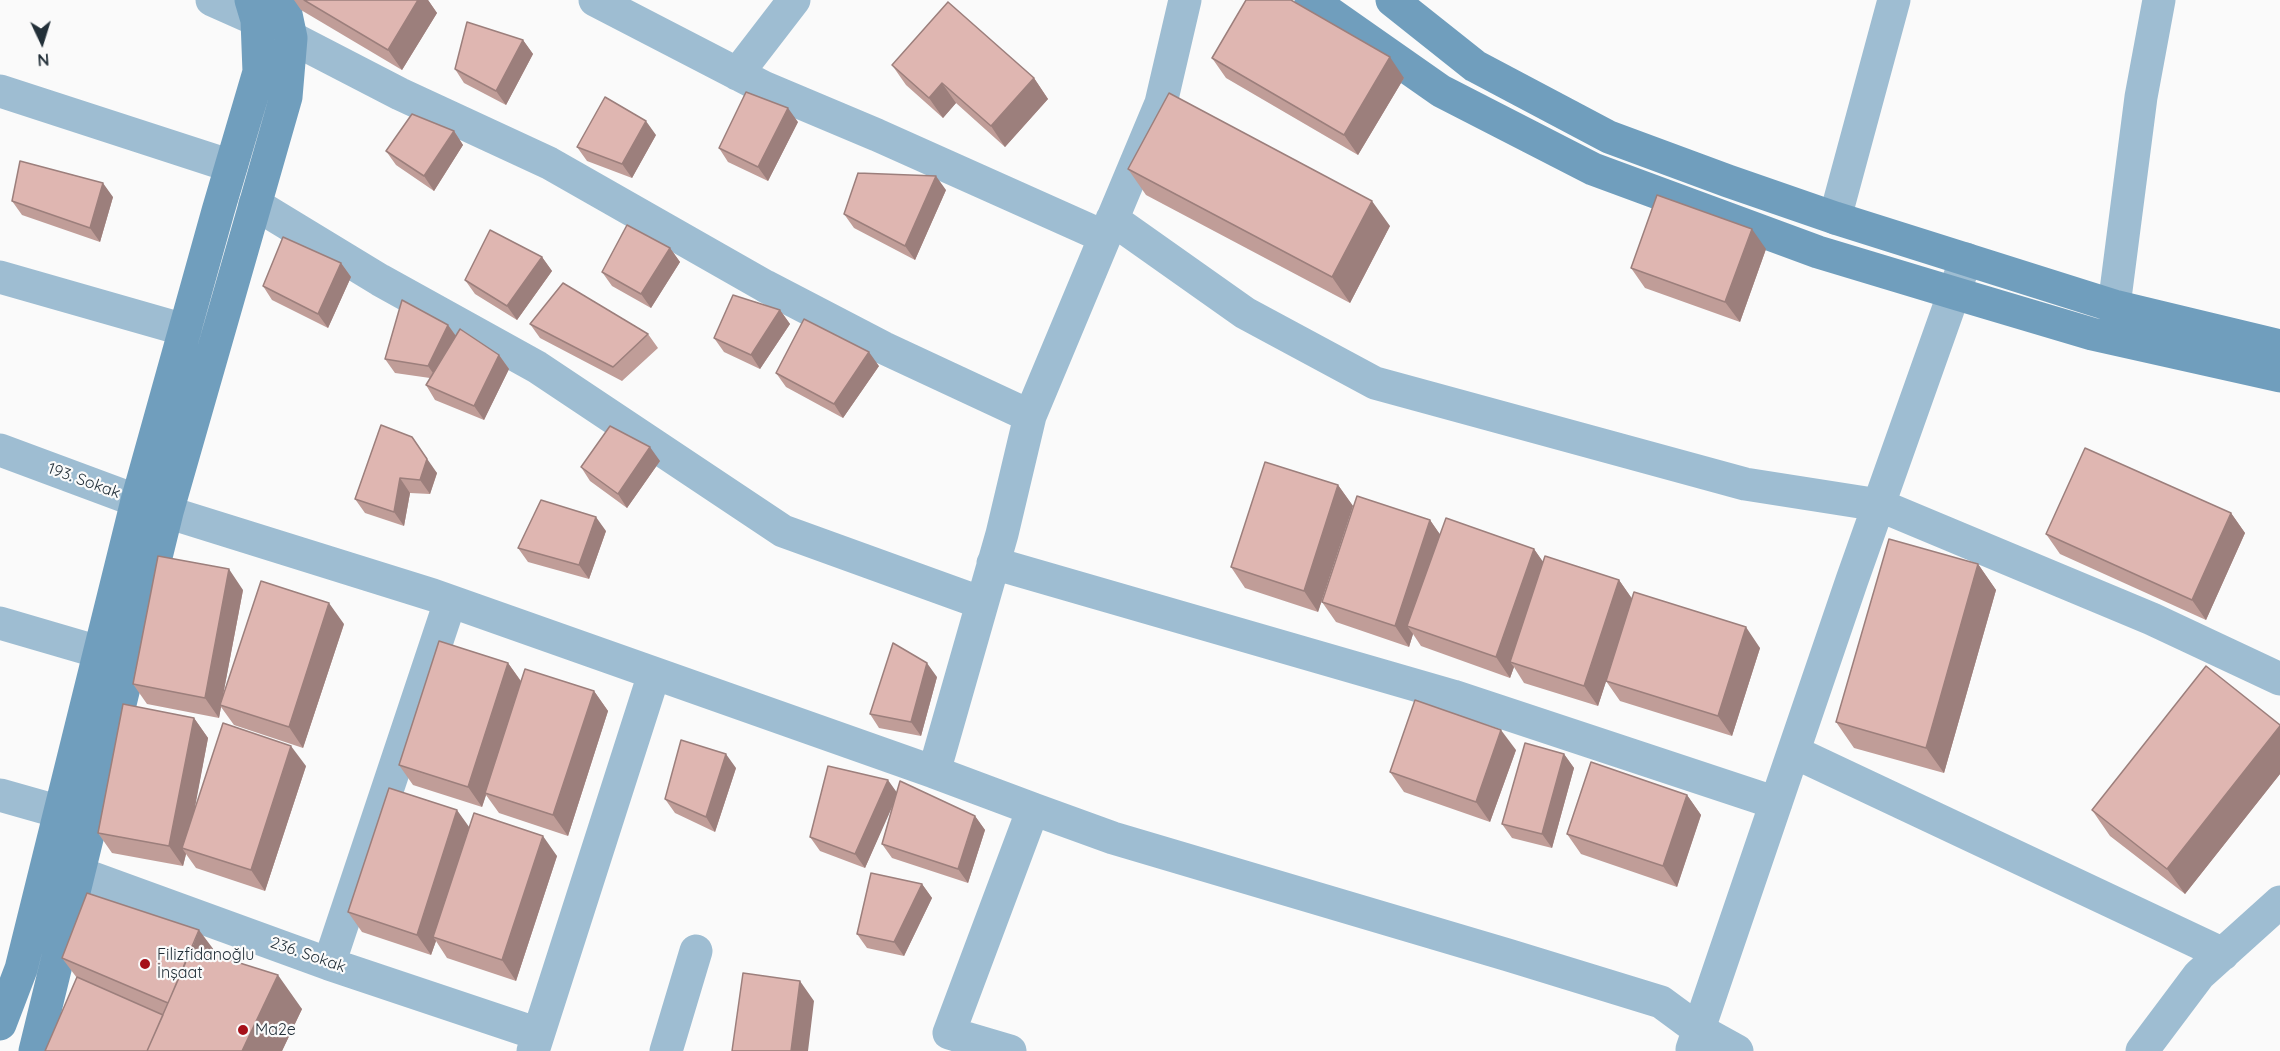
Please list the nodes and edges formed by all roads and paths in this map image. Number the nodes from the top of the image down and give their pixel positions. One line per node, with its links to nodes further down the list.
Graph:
1 (212, 0): 10 (street)
2 (283, 0): 11 (main road)
3 (596, 0): 12 (street)
4 (794, 0): 12 (street)
5 (1185, 0): 17 (street)
6 (1311, 0): 20 (main road)
7 (1392, 0): 16 (main road)
8 (1894, 0): 16 (street)
9 (2159, 0): 21 (street)
10 (254, 10): 11 (street); 14 (main road)
11 (291, 38): 15 (main road); 25 (street)
12 (737, 74): 17 (street)
13 (0, 91): 14 (street)
14 (231, 166): 22 (main road)
15 (255, 204): 29 (main road); 32 (street)
16 (1835, 218): 18 (main road)
17 (1108, 228): 25 (street); 28 (street)
18 (1966, 259): 20 (street); 21 (main road)
19 (0, 277): 22 (street)
20 (1954, 293): 24 (main road); 28 (street)
21 (2114, 306): 23 (main road)
22 (185, 330): 27 (main road)
23 (2280, 346)
24 (2280, 376)
25 (1030, 416): 30 (street)
26 (0, 450): 27 (street, 193. Sokak)
27 (137, 501): 29 (street, 193. Sokak); 34 (main road)
28 (1879, 505): 36 (street); 37 (street)
29 (167, 512): 31 (street, 193. Sokak); 43 (main road)
30 (993, 563): 32 (street); 40 (street)
31 (450, 602): 35 (street, 193. Sokak); 47 (street)
32 (982, 603): 38 (street)
33 (0, 623): 34 (street)
34 (99, 652): 42 (main road)
35 (654, 674): 38 (street, 193. Sokak); 50 (street)
36 (2280, 679)
37 (1794, 752): 40 (street); 46 (street)
38 (934, 772): 41 (street, 193. Sokak)
39 (0, 795): 42 (street)
40 (1776, 803): 49 (street)
41 (1033, 809): 49 (street, 193. Sokak); 51 (street)
42 (60, 812): 48 (main road)
43 (79, 873): 47 (street, 236. Sokak); 52 (main road)
44 (2280, 902): 46 (street)
45 (696, 951): 53 (street)
46 (2223, 954): 56 (street)
47 (329, 964): 50 (street, 236. Sokak)
48 (0, 1024)
49 (1695, 1040): 55 (street, 193. Sokak)
50 (535, 1042)
51 (947, 1042): 54 (street)
52 (35, 1051)
53 (666, 1051)
54 (1010, 1051)
55 (1737, 1051)
56 (2142, 1051)

